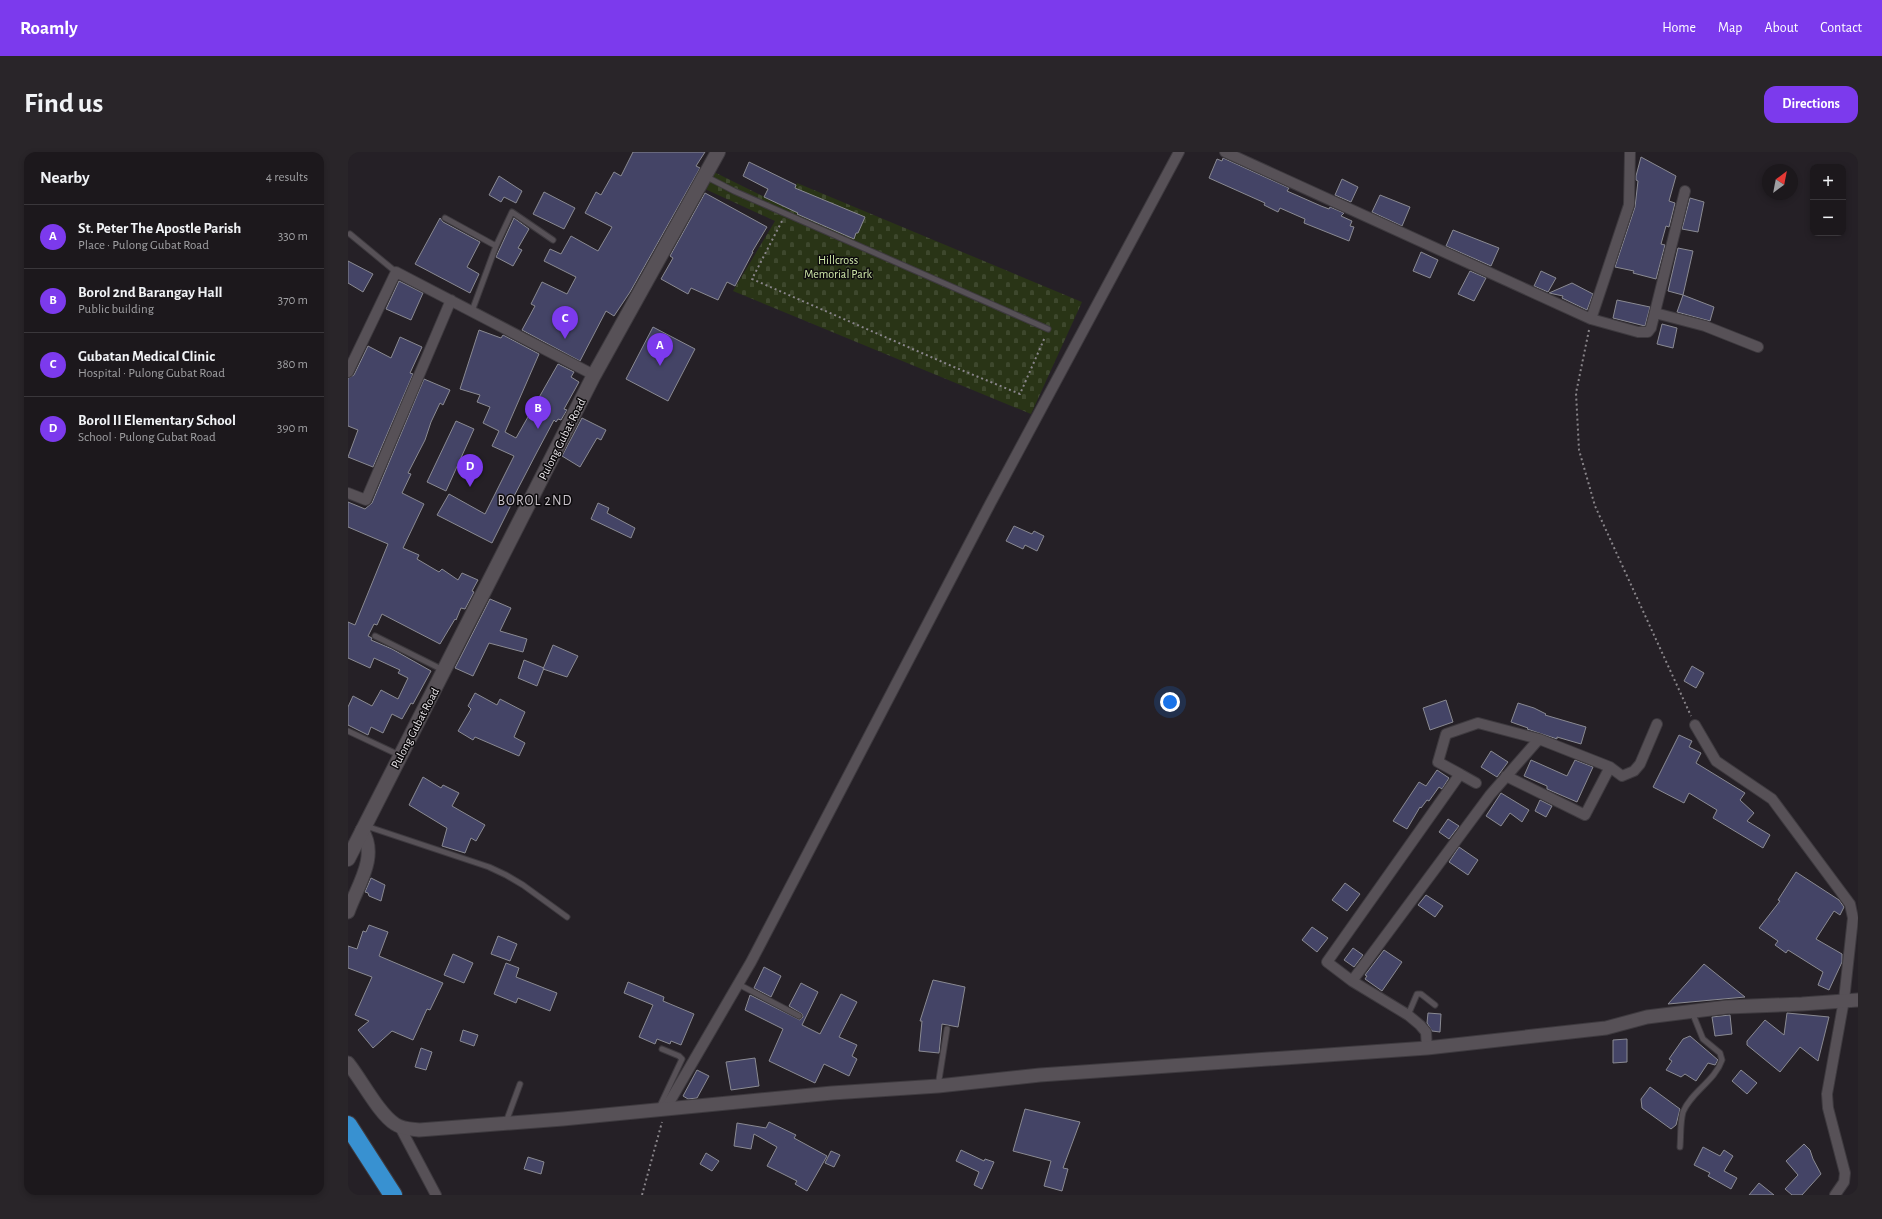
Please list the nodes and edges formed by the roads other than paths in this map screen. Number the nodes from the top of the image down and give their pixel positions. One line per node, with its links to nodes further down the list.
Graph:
1 (718, 152): 5 (main road, Pulong Gubat Road)
2 (1179, 152): 37 (street)
3 (1226, 152): 15 (street)
4 (1630, 152): 15 (street)
5 (705, 175): 16 (lane); 19 (main road, Pulong Gubat Road)
6 (1684, 191): 14 (street)
7 (445, 218): 10 (lane)
8 (350, 234): 11 (lane)
9 (552, 240): 10 (lane)
10 (496, 246): 13 (lane)
11 (396, 272): 12 (street); 18 (street)
12 (451, 300): 13 (street); 20 (street)
13 (472, 311): 19 (street)
14 (1655, 313): 15 (street); 17 (street)
15 (1591, 319)
16 (1048, 329)
17 (1758, 347)
18 (348, 372)
19 (594, 375): 22 (main road, Pulong Gubat Road)
20 (348, 493)
21 (375, 636): 22 (lane)
22 (445, 671): 27 (main road, Pulong Gubat Road)
23 (1657, 724): 28 (street)
24 (1695, 725): 38 (street)
25 (348, 731): 27 (lane)
26 (1539, 739): 28 (street); 29 (street); 30 (street)
27 (399, 756): 32 (main road, Pulong Gubat Road)
28 (1610, 767): 30 (street)
29 (1460, 774): 31 (street); 36 (street)
30 (1506, 776): 36 (street)
31 (1476, 782)
32 (364, 828): 33 (main road, Pulong Gubat Road); 34 (street); 35 (lane)
33 (348, 859)
34 (348, 912)
35 (567, 917)
36 (1352, 981): 42 (street)
37 (738, 984): 43 (lane); 50 (street)
38 (1844, 1000): 39 (street); 41 (street); 58 (street)
39 (1858, 1000)
40 (1435, 1005): 42 (lane)
41 (1692, 1011): 45 (street); 54 (lane)
42 (1408, 1015): 45 (street)
43 (799, 1016)
44 (947, 1029): 49 (lane)
45 (1427, 1048): 49 (street)
46 (662, 1049): 50 (lane)
47 (348, 1063): 53 (street)
48 (520, 1084): 51 (lane)
49 (938, 1086): 50 (street)
50 (663, 1108): 51 (street)
51 (506, 1123): 53 (street)
52 (348, 1126): 55 (highway); 56 (highway)
53 (400, 1127): 57 (street)
54 (1680, 1146)
55 (385, 1195)
56 (393, 1195)
57 (436, 1195)
58 (1835, 1195)

